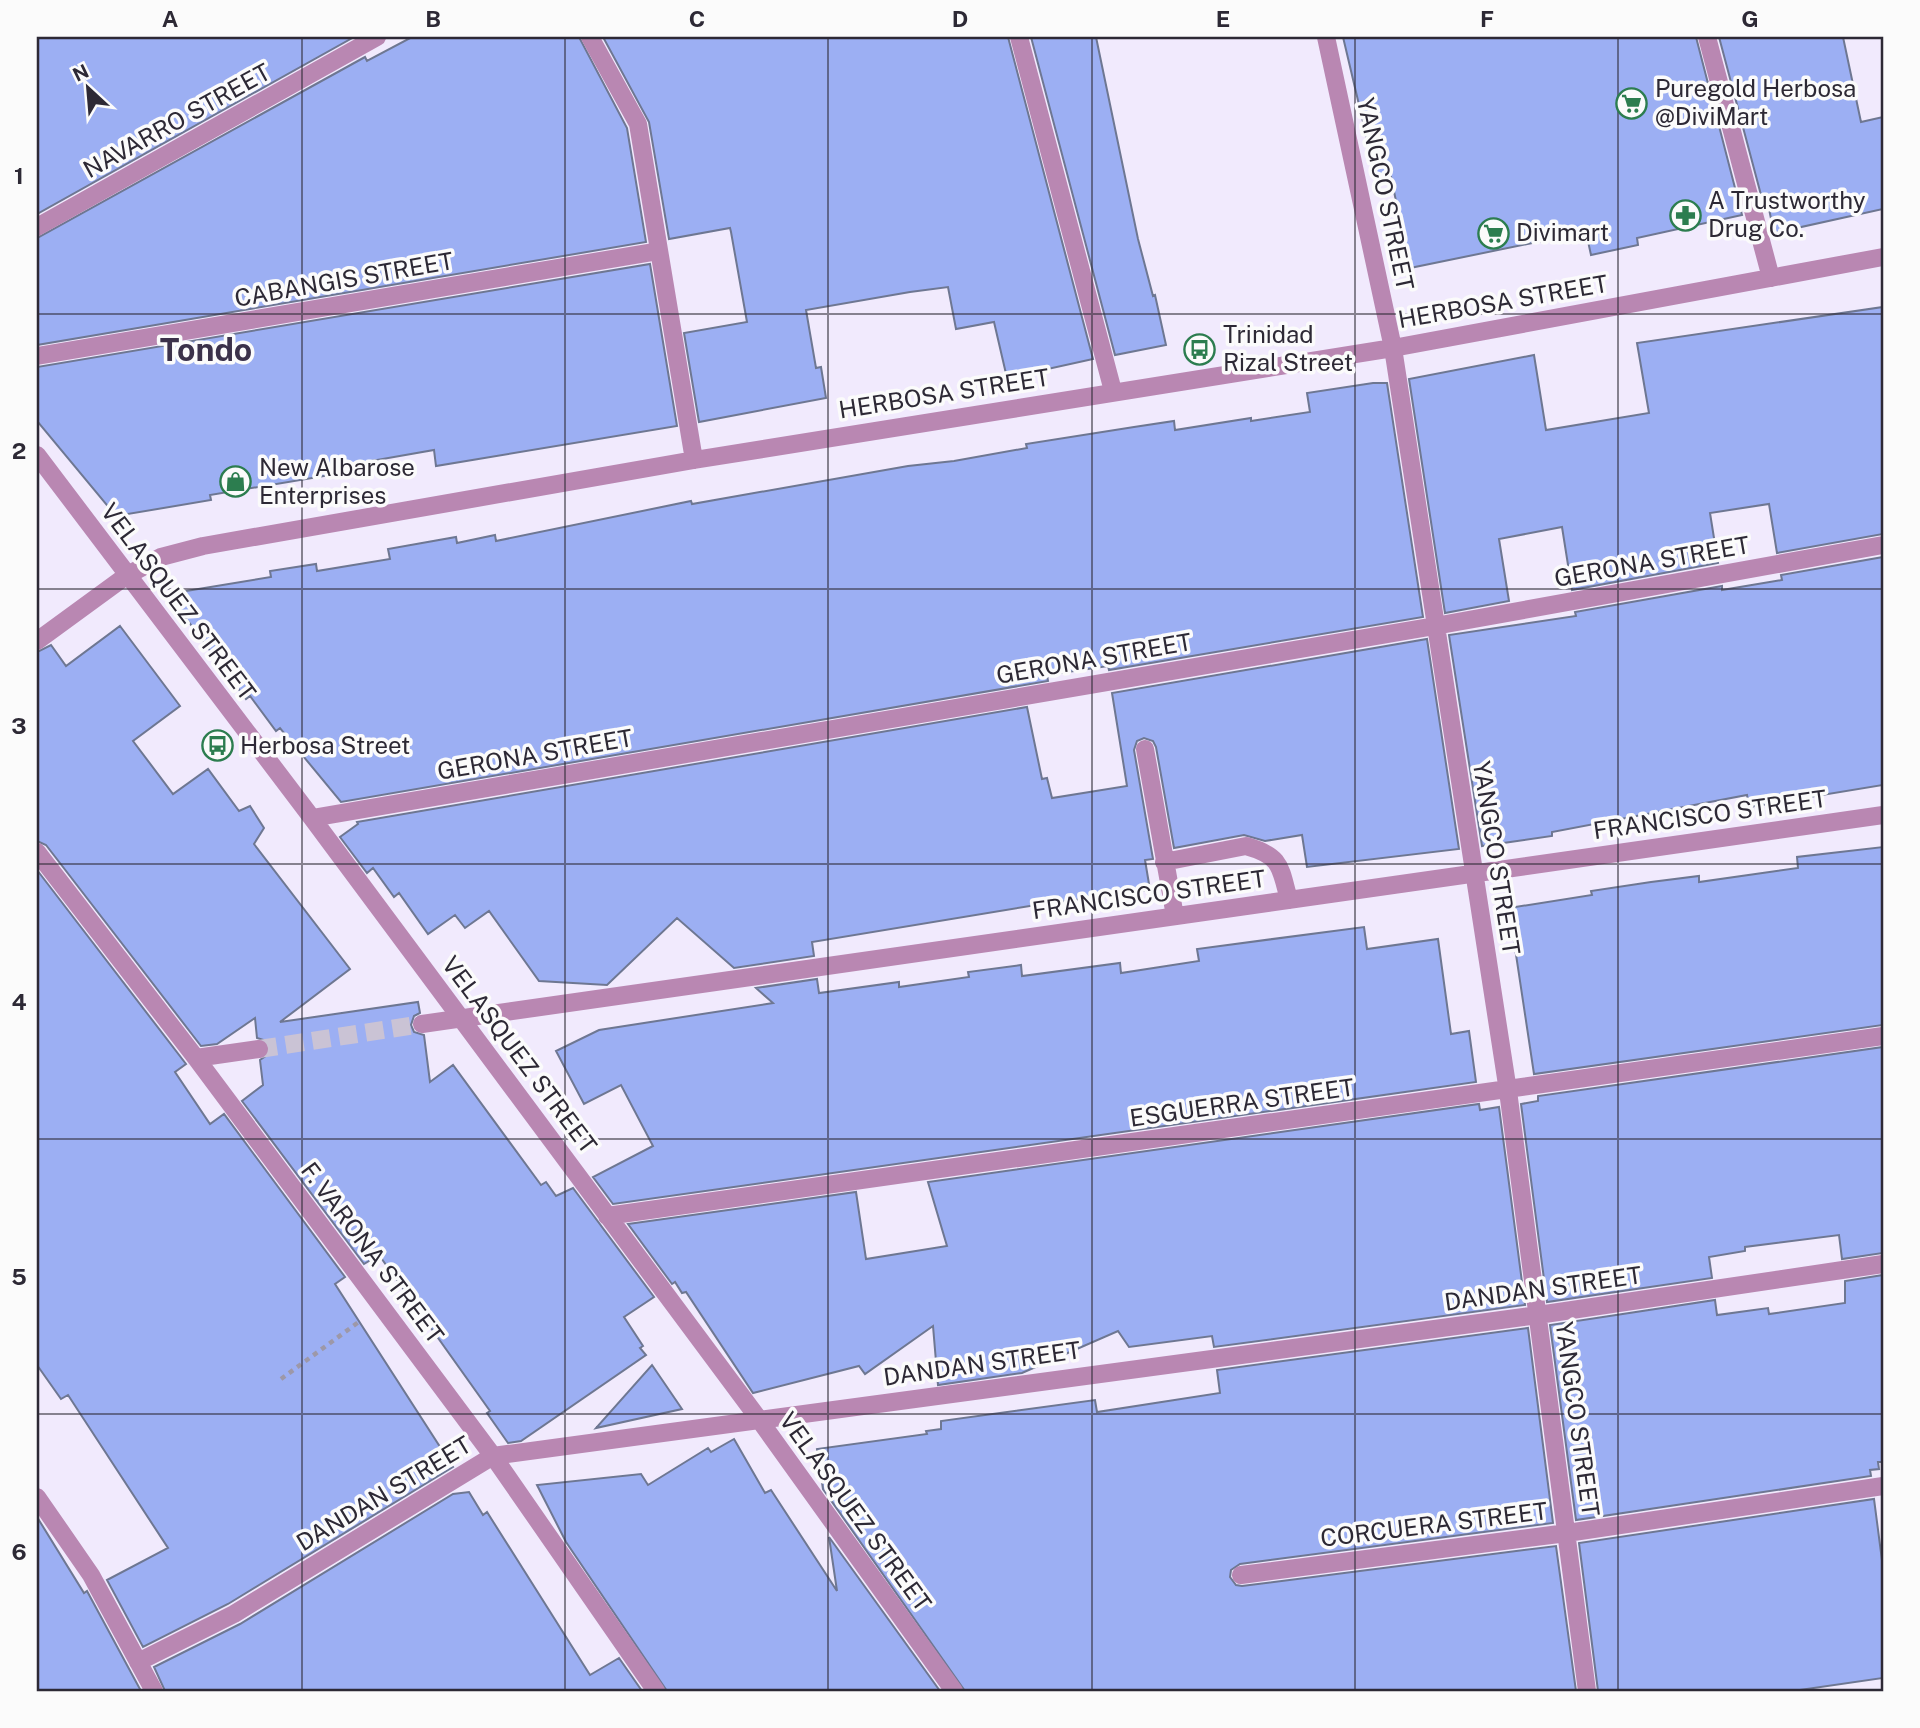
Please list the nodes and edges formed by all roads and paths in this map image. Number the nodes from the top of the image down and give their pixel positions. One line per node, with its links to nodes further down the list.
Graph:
1 (377, 37): 6 (street, NAVARRO STREET)
2 (590, 37): 7 (street)
3 (1019, 37): 12 (street)
4 (1326, 37): 10 (street, YANGCO STREET)
5 (1707, 37): 9 (street)
6 (37, 227)
7 (659, 251): 11 (street, CABANGIS STREET); 14 (street)
8 (1883, 257): 9 (street, HERBOSA STREET)
9 (1771, 278): 10 (street, HERBOSA STREET)
10 (1393, 348): 12 (street, HERBOSA STREET); 17 (street, YANGCO STREET)
11 (37, 356)
12 (1113, 391): 14 (street, HERBOSA STREET)
13 (37, 455): 16 (street, VELASQUEZ STREET)
14 (694, 460): 16 (street, HERBOSA STREET)
15 (1883, 545): 17 (street, GERONA STREET)
16 (125, 576): 18 (street, HERBOSA STREET); 21 (street, VELASQUEZ STREET)
17 (1435, 626): 21 (street, GERONA STREET); 24 (street, YANGCO STREET)
18 (37, 641)
19 (1144, 749): 23 (street)
20 (1883, 815): 24 (street, FRANCISCO STREET)
21 (312, 818): 27 (street, VELASQUEZ STREET)
22 (37, 852): 31 (street, F. VARONA STREET)
23 (1164, 862): 25 (street); 26 (street)
24 (1473, 874): 25 (street, FRANCISCO STREET); 32 (street, YANGCO STREET)
25 (1289, 900): 26 (street, FRANCISCO STREET)
26 (1175, 916): 27 (street, FRANCISCO STREET)
27 (461, 1018): 28 (street, FRANCISCO STREET); 33 (street, VELASQUEZ STREET)
28 (422, 1024)
29 (1883, 1036): 32 (street, ESGUERRA STREET)
30 (259, 1049): 31 (street)
31 (196, 1058): 35 (street, F. VARONA STREET)
32 (1508, 1091): 33 (street, ESGUERRA STREET); 36 (street, YANGCO STREET)
33 (607, 1216): 38 (street, VELASQUEZ STREET)
34 (1883, 1264): 36 (street, DANDAN STREET)
35 (381, 1306): 37 (path); 39 (street, F. VARONA STREET)
36 (1538, 1315): 38 (street, DANDAN STREET); 42 (street, YANGCO STREET)
37 (281, 1379)
38 (758, 1418): 39 (street, DANDAN STREET); 47 (street, VELASQUEZ STREET)
39 (493, 1457): 44 (street, DANDAN STREET); 46 (street, F. VARONA STREET)
40 (1883, 1486): 42 (street, CORCUERA STREET)
41 (37, 1497): 44 (street)
42 (1567, 1533): 43 (street, CORCUERA STREET); 48 (street, YANGCO STREET)
43 (1241, 1575)
44 (138, 1662): 45 (street)
45 (154, 1691)
46 (656, 1691)
47 (954, 1691)
48 (1587, 1691)

